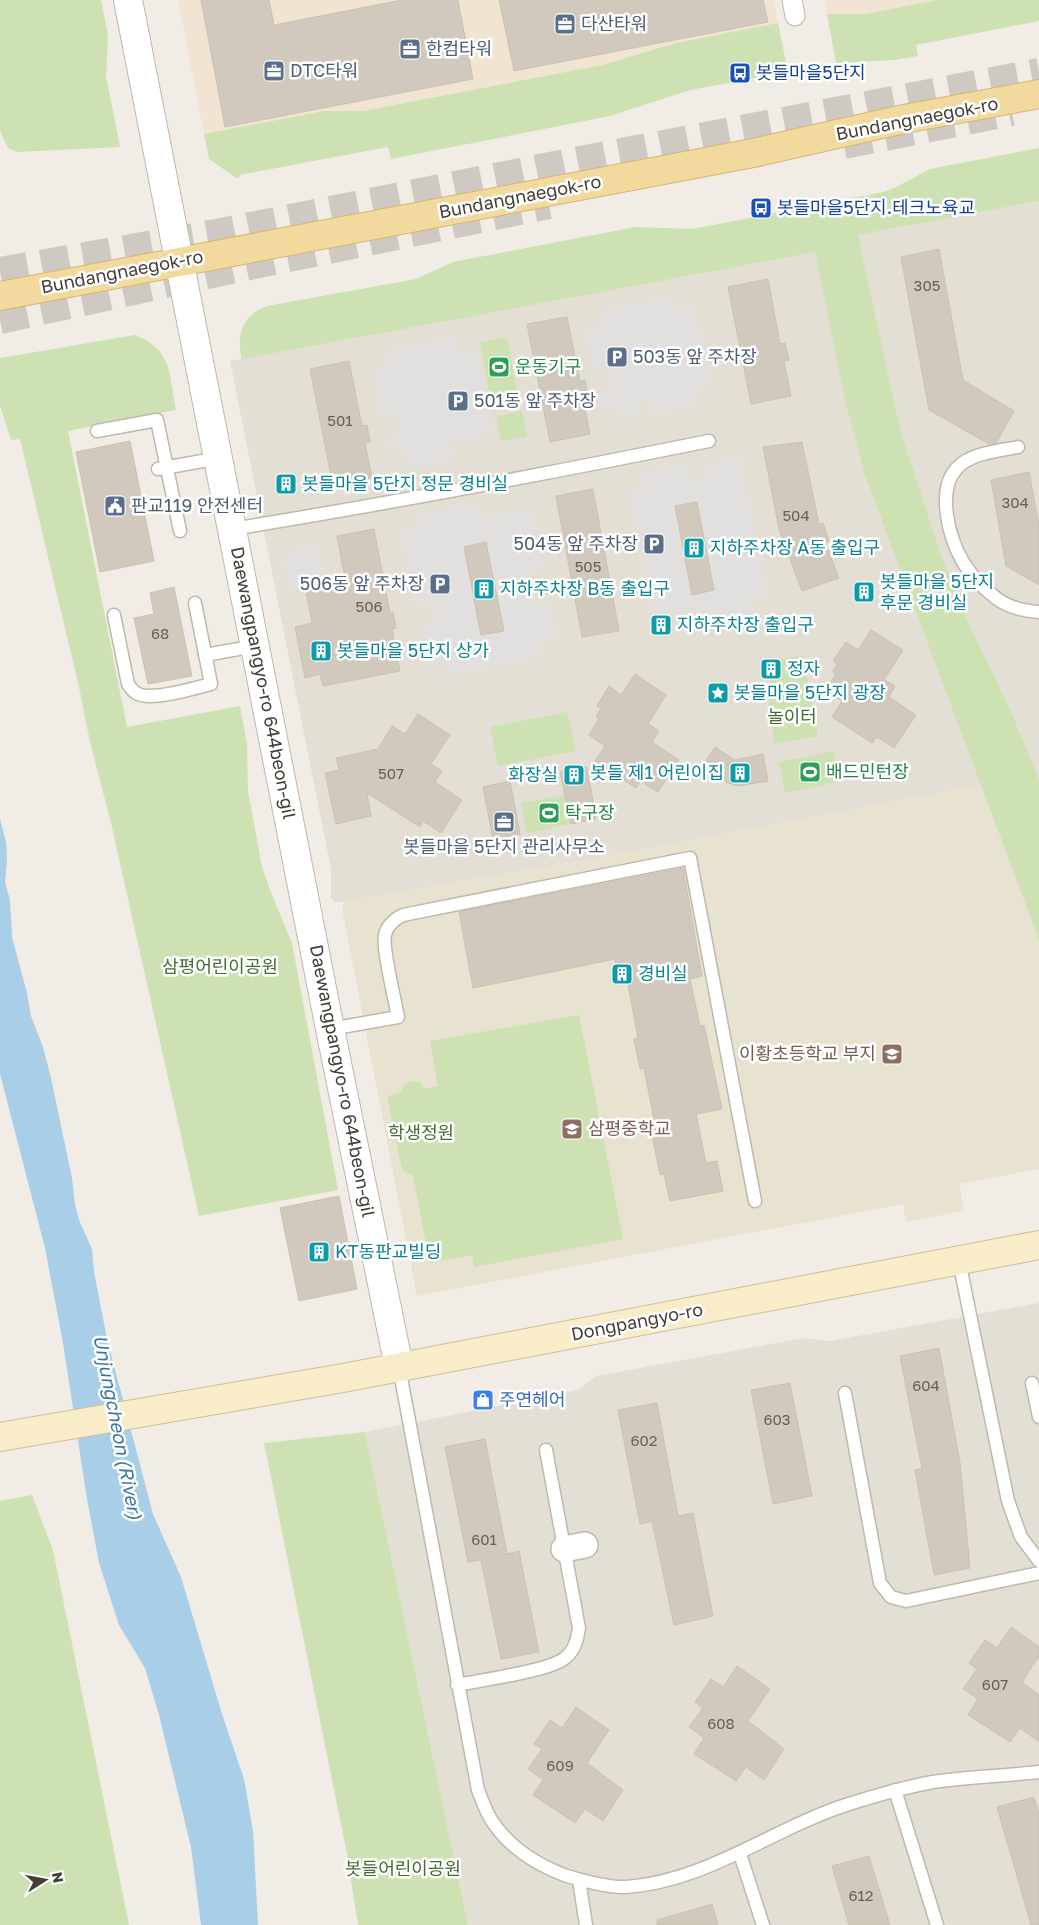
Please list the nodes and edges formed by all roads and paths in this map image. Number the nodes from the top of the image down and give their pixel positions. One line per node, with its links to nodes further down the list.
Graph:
1 (128, 0): 3 (street, Daewangpangyo-ro 644beon-gil)
2 (1039, 94): 3 (main road, Bundangnaegok-ro)
3 (180, 261): 4 (main road, Bundangnaegok-ro); 8 (street, Daewangpangyo-ro 644beon-gil)
4 (0, 296)
5 (97, 432): 9 (lane)
6 (709, 441): 10 (lane)
7 (1018, 448): 13 (lane)
8 (218, 458): 9 (lane); 10 (street, Daewangpangyo-ro 644beon-gil)
9 (162, 468): 11 (lane)
10 (232, 529): 15 (street, Daewangpangyo-ro 644beon-gil)
11 (180, 531)
12 (195, 603): 16 (lane)
13 (1039, 612)
14 (114, 615): 16 (lane)
15 (256, 646): 16 (lane); 17 (street, Daewangpangyo-ro 644beon-gil)
16 (205, 655)
17 (330, 1029): 18 (lane); 21 (street, Daewangpangyo-ro 644beon-gil)
18 (755, 1202)
19 (1039, 1245): 20 (main road, Dongpangyo-ro)
20 (959, 1261): 21 (main road, Dongpangyo-ro); 27 (lane)
21 (399, 1367): 25 (main road, Dongpangyo-ro); 29 (lane)
22 (1032, 1383): 24 (lane)
23 (845, 1393): 28 (lane)
24 (1039, 1417)
25 (8, 1435)
26 (546, 1450): 29 (lane)
27 (1039, 1562)
28 (1039, 1573)
29 (457, 1685): 33 (lane)
30 (1039, 1772): 31 (lane)
31 (895, 1790): 32 (lane); 36 (lane)
32 (740, 1854): 33 (lane); 35 (lane)
33 (579, 1880): 34 (lane)
34 (586, 1925)
35 (763, 1925)
36 (937, 1925)

